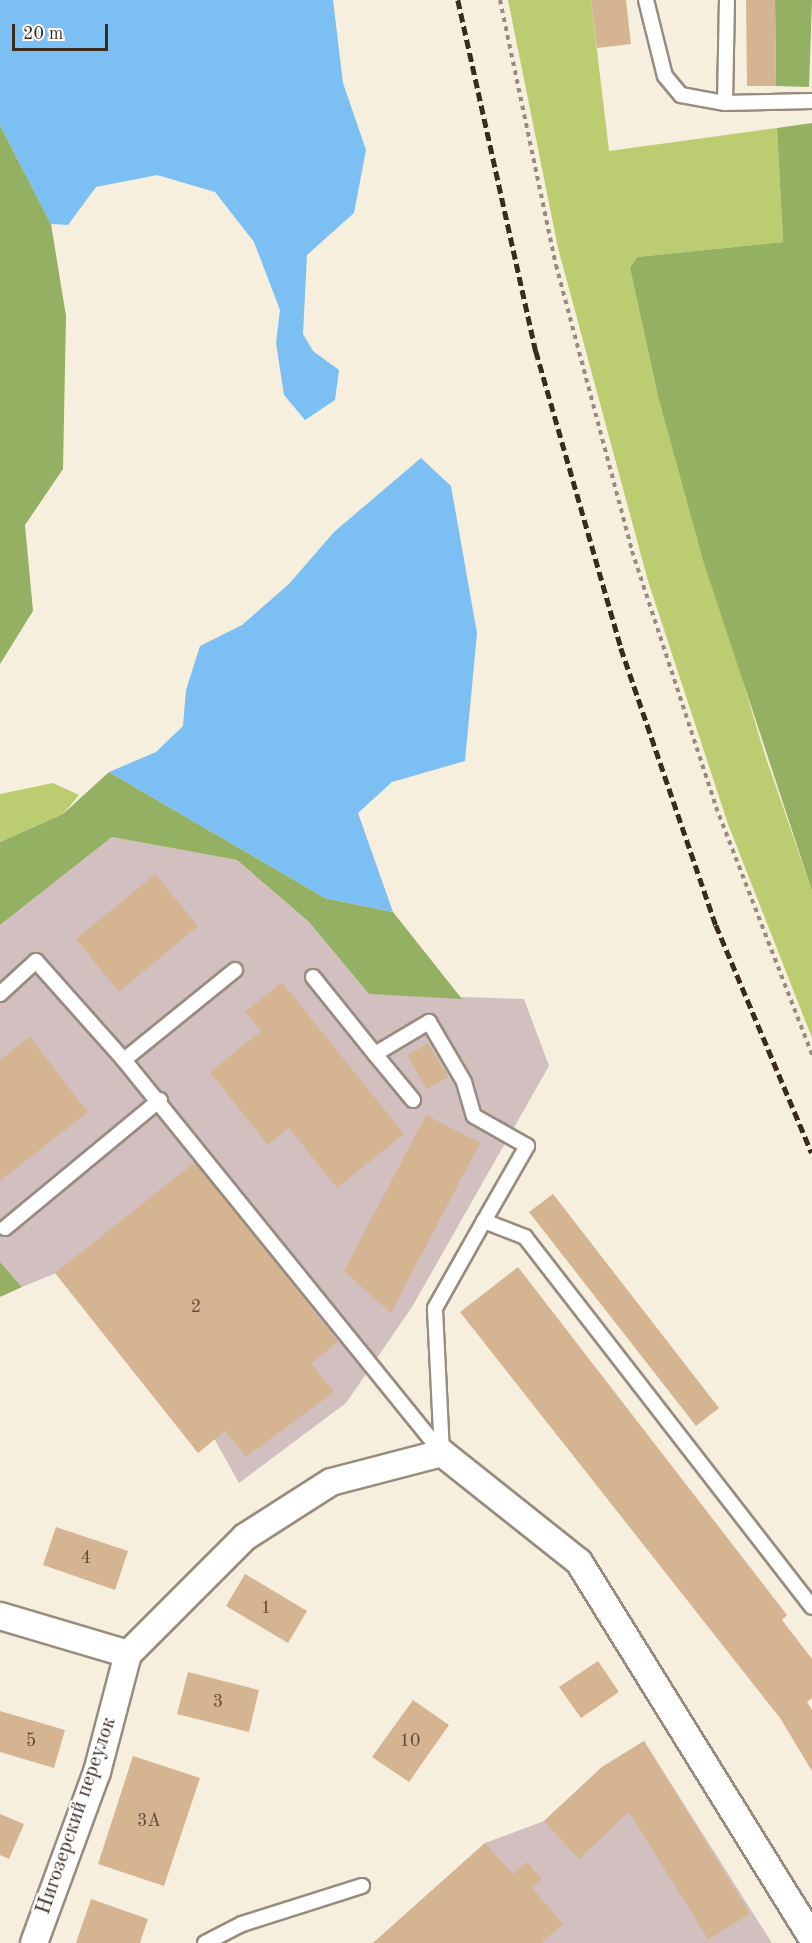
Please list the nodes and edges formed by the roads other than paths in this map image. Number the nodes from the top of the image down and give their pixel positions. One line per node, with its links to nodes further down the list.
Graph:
1 (646, 0): 4 (lane)
2 (727, 0): 4 (lane)
3 (812, 101): 4 (lane)
4 (725, 103)
5 (235, 970): 9 (lane)
6 (313, 977): 8 (lane)
7 (0, 994): 9 (lane)
8 (375, 1054): 11 (lane); 12 (lane)
9 (124, 1060): 10 (lane)
10 (160, 1100): 13 (lane); 14 (lane)
11 (413, 1100)
12 (484, 1221): 14 (lane); 15 (lane)
13 (5, 1228)
14 (442, 1453): 17 (street); 19 (street)
15 (812, 1607)
16 (0, 1616): 17 (street)
17 (128, 1654): 20 (street, Нигозерский переулок)
18 (362, 1886): 21 (lane)
19 (812, 1938)
20 (34, 1943)
21 (205, 1943)

